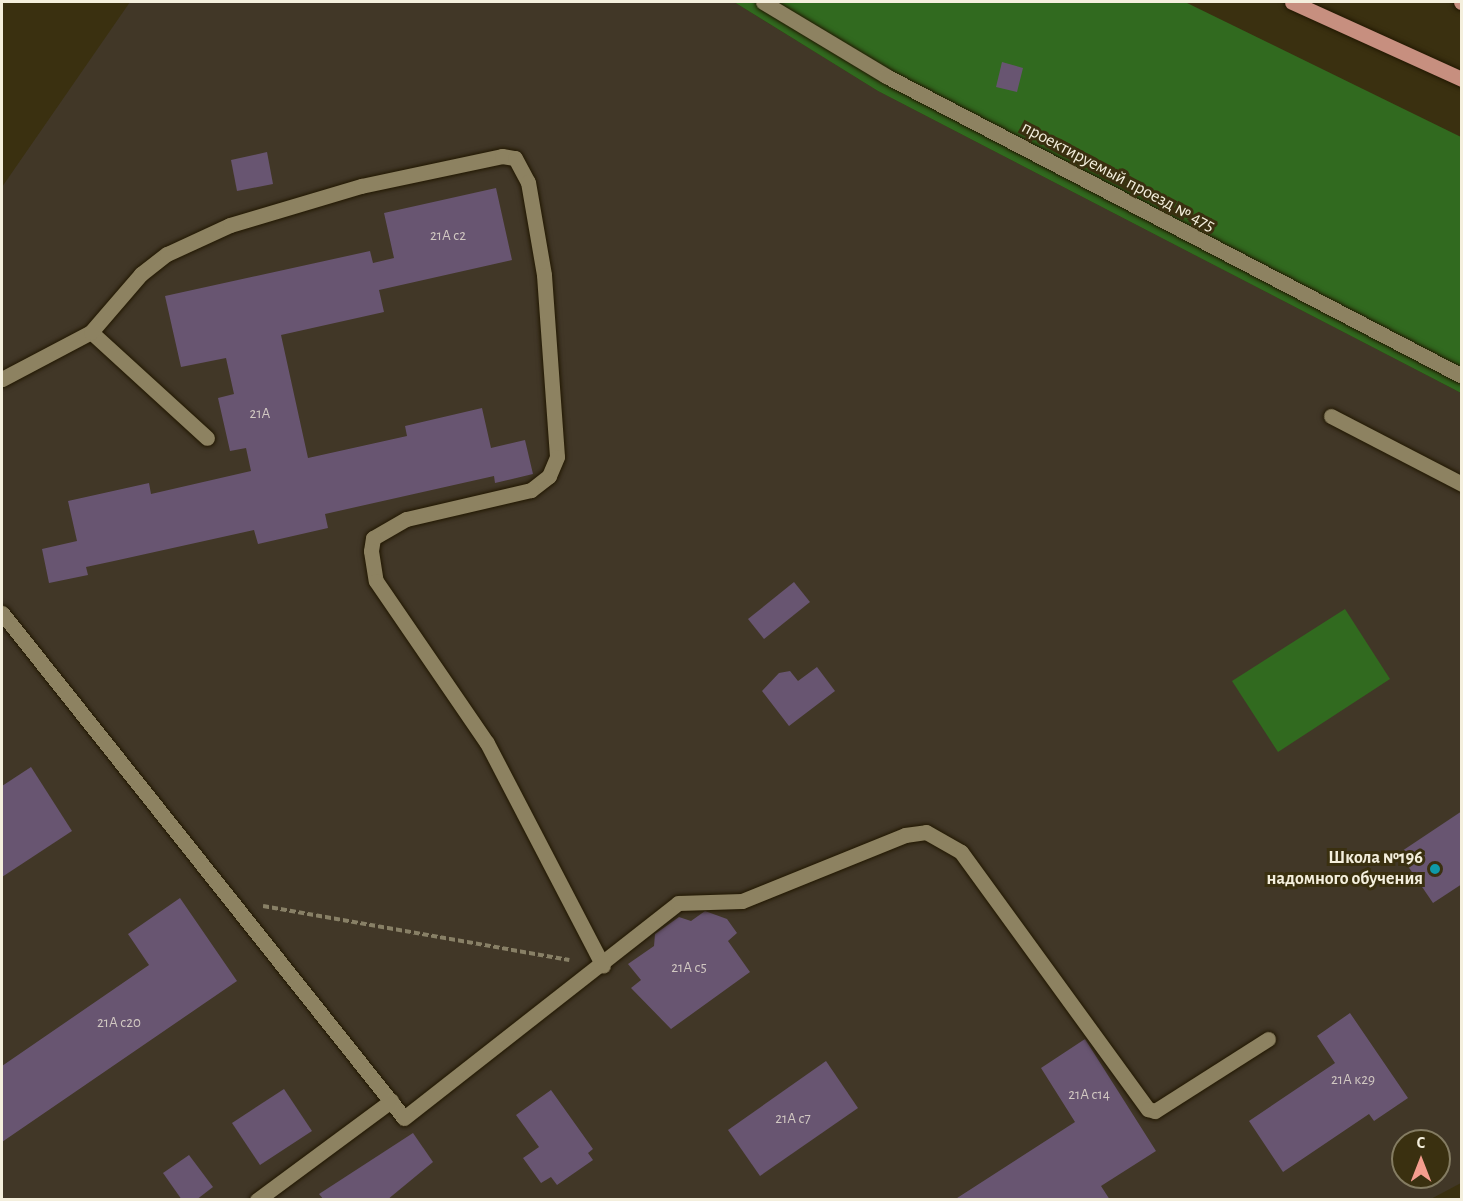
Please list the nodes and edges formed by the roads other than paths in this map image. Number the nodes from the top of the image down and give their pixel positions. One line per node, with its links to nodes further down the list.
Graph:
1 (763, 2): 5 (street, проектируемый проезд № 475)
2 (1292, 2): 3 (main road)
3 (1461, 80)
4 (91, 332): 6 (street); 8 (street); 11 (street)
5 (1461, 376)
6 (2, 379)
7 (1331, 416): 9 (street)
8 (207, 438)
9 (1461, 484)
10 (2, 613): 13 (street)
11 (603, 966): 12 (street); 13 (street)
12 (1268, 1039)
13 (391, 1101): 14 (street)
14 (267, 1197)

